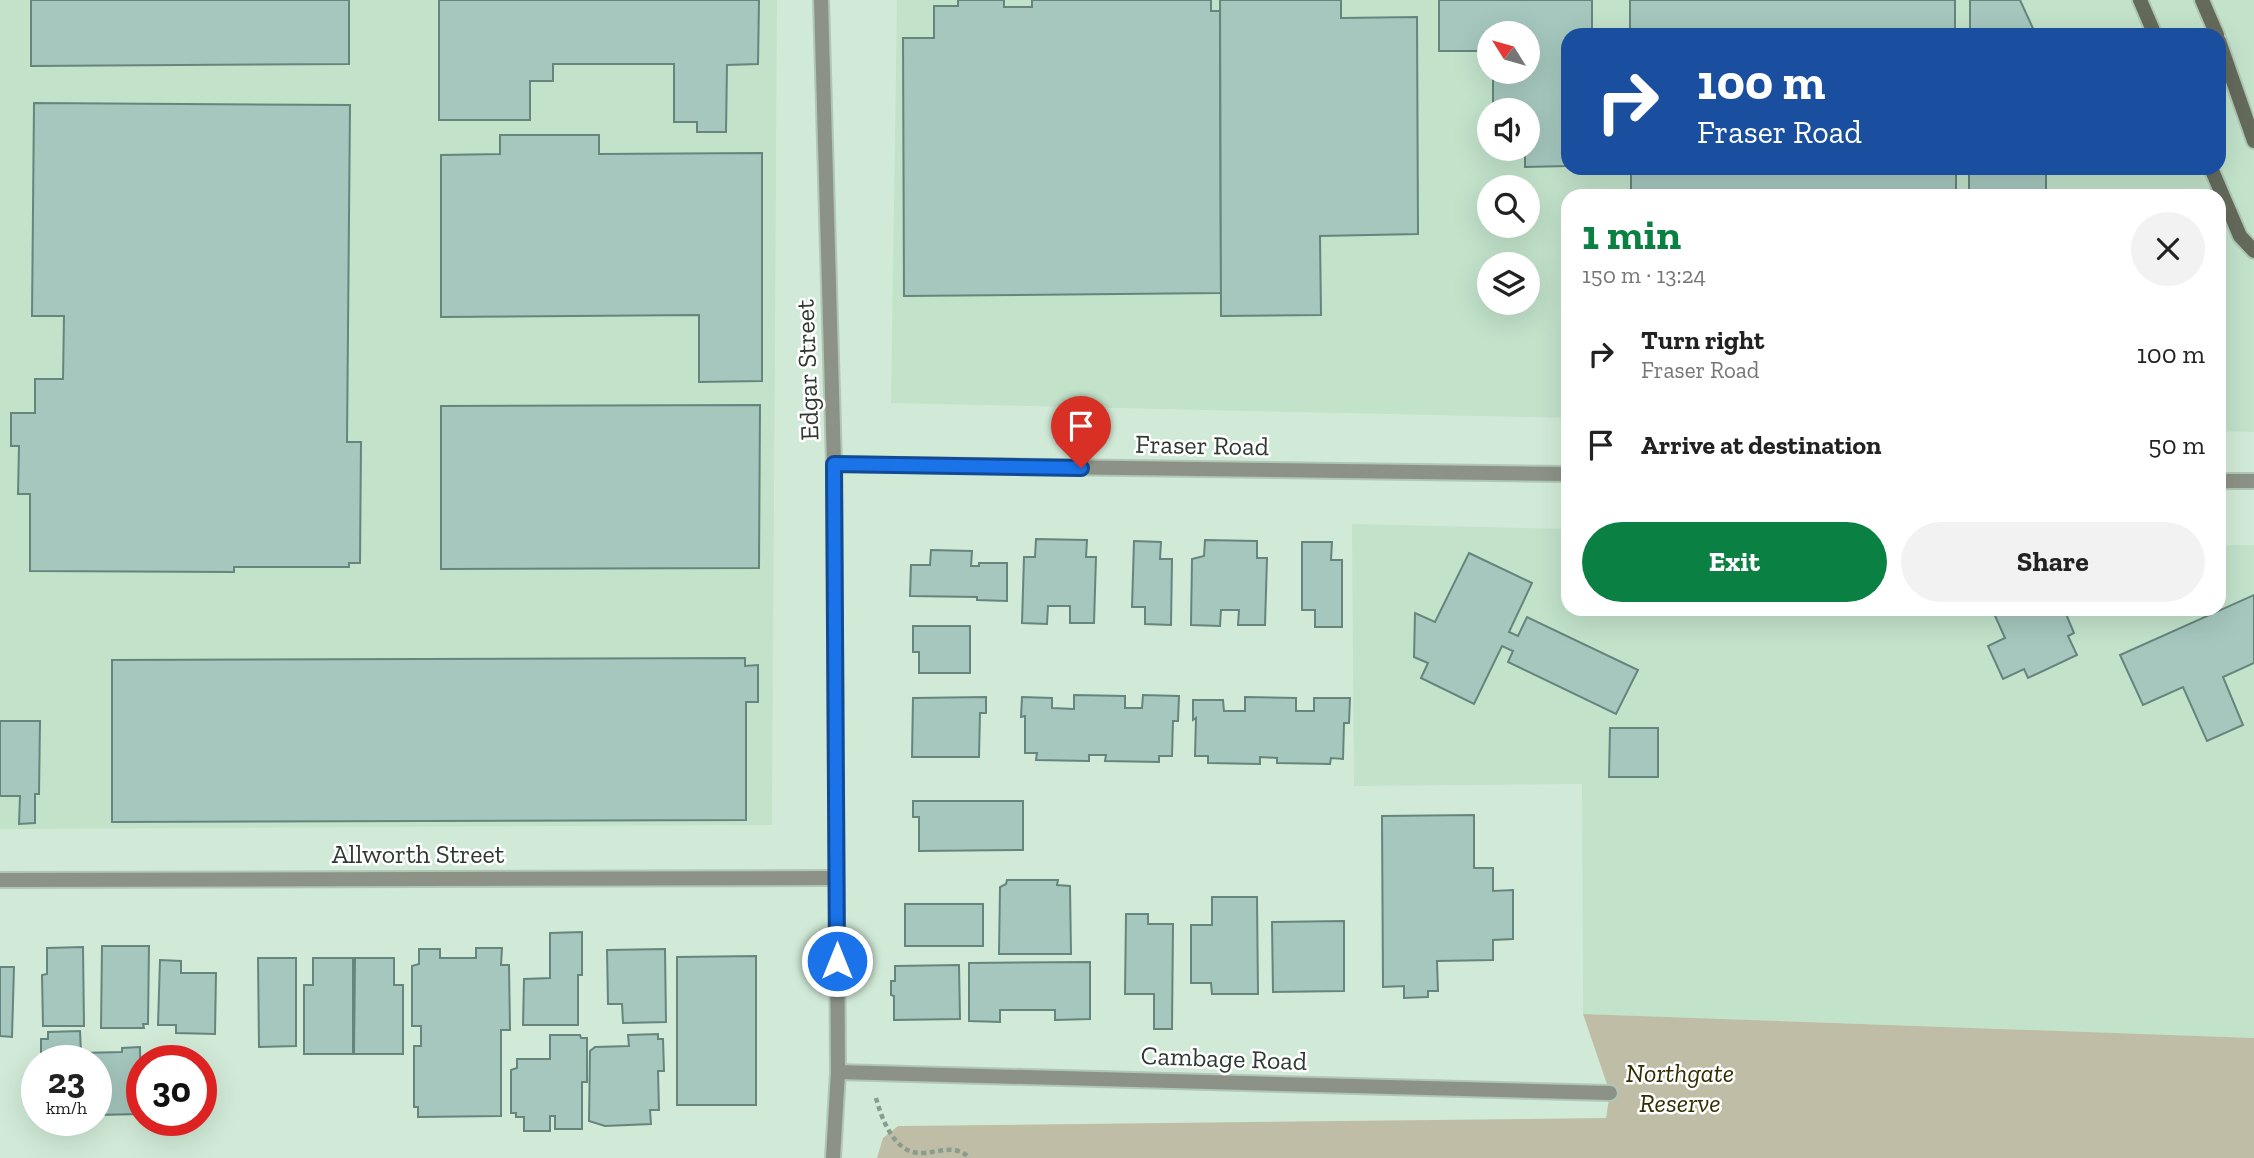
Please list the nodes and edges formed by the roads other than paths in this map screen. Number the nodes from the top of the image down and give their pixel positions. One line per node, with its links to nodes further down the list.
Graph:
1 (821, 0): 10 (street, Edgar Street)
2 (2140, 0): 4 (main road)
3 (2202, 0): 5 (main road)
4 (2152, 28)
5 (2214, 28)
6 (2226, 61): 7 (main road)
7 (2254, 141)
8 (2226, 203): 9 (main road)
9 (2254, 251)
10 (834, 464): 11 (street, Fraser Road); 14 (street, Edgar Street)
11 (1561, 474)
12 (2226, 481): 13 (street)
13 (2254, 481)
14 (836, 878): 15 (street, Allworth Street); 16 (street, Edgar Street)
15 (0, 880)
16 (838, 1072): 17 (street, Cambage Road); 18 (street, Edgar Street)
17 (1609, 1093)
18 (833, 1158)

